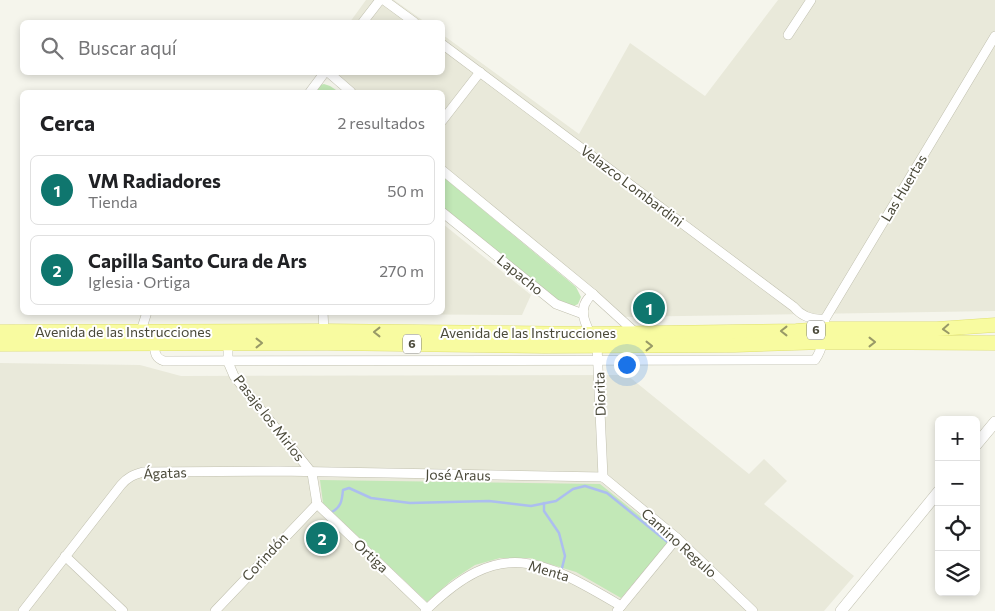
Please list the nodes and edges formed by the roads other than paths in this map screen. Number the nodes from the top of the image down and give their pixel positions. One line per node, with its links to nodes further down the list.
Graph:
1 (382, 0): 3 (street); 4 (street)
2 (811, 0): 5 (street)
3 (365, 20)
4 (411, 20)
5 (788, 35)
6 (995, 36): 21 (street, Las Huertas)
7 (445, 46): 8 (street, Velazco Lombardini)
8 (480, 72): 13 (street); 21 (street, Velazco Lombardini)
9 (324, 75): 11 (street)
10 (330, 75): 12 (street)
11 (312, 90)
12 (348, 90)
13 (445, 117)
14 (445, 172): 16 (street)
15 (445, 214): 17 (street, Lapacho)
16 (593, 294): 17 (street); 25 (street)
17 (583, 314): 26 (street, Diorita)
18 (145, 315): 22 (street)
19 (323, 315): 23 (street)
20 (995, 325): 21 (main road, Avenida de las Instrucciones / 6, one-way to 21)
21 (824, 330): 25 (main road, Avenida de las Instrucciones / 6, one-way to 25); 26 (main road, Avenida de las Instrucciones / 6, one-way to 21); 29 (main road, Avenida de las Instrucciones / 6, one-way to 29); 32 (street, Avenida de las Instrucciones)
22 (141, 331): 23 (main road, Avenida de las Instrucciones / 6); 24 (main road, Avenida de las Instrucciones / 6)
23 (324, 331): 26 (main road, Avenida de las Instrucciones / 6, one-way to 23)
24 (0, 332)
25 (636, 333): 26 (main road, Avenida de las Instrucciones / 6)
26 (593, 340): 28 (main road, Avenida de las Instrucciones / 6, one-way to 26); 32 (street, Diorita)
27 (154, 343): 28 (main road, Avenida de las Instrucciones / 6); 30 (main road, Avenida de las Instrucciones / 6); 31 (street, Avenida de las Instrucciones)
28 (228, 343): 31 (street)
29 (995, 343)
30 (0, 344)
31 (228, 362): 32 (street, Avenida de las Instrucciones); 35 (street, Pasaje los Mirlos)
32 (599, 362): 36 (street, Diorita)
33 (995, 422): 34 (street)
34 (980, 440)
35 (312, 473): 36 (street, José Araus); 38 (street); 40 (street, Ágatas)
36 (603, 477): 39 (street, Camino Regulo)
37 (935, 496): 47 (street)
38 (317, 504): 42 (street, Ortiga); 45 (street, Corindón)
39 (678, 538): 41 (street); 46 (street, Camino Regulo)
40 (65, 556): 43 (street, Ágatas); 44 (street)
41 (619, 609): 42 (street, Menta)
42 (426, 610)
43 (23, 611)
44 (123, 611)
45 (214, 611)
46 (754, 611)
47 (841, 611)

